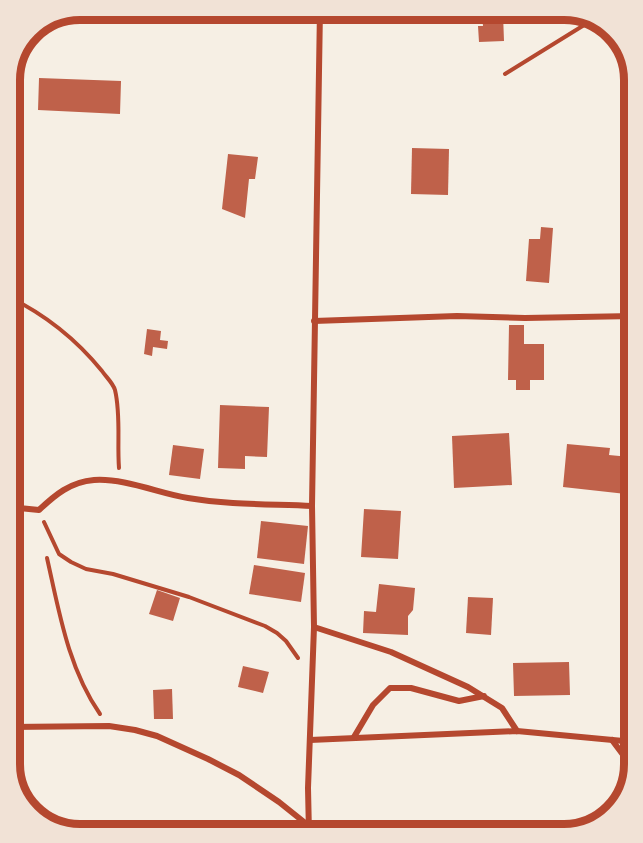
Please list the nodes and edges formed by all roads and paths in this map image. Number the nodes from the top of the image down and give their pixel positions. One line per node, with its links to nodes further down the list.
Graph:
1 (320, 20): 6 (street)
2 (585, 24): 3 (path)
3 (505, 74)
4 (20, 302): 7 (path)
5 (624, 316): 6 (street)
6 (314, 321): 8 (street)
7 (119, 482): 8 (street); 10 (street)
8 (312, 506): 12 (street)
9 (20, 508): 10 (street)
10 (39, 510): 13 (path)
11 (46, 558): 15 (path)
12 (314, 627): 13 (street); 14 (street)
13 (312, 688): 19 (street)
14 (484, 696): 17 (street); 18 (street)
15 (109, 726): 16 (street); 23 (street)
16 (20, 727)
17 (517, 731): 18 (street); 20 (street)
18 (354, 737): 19 (street)
19 (310, 740): 24 (street)
20 (612, 740): 21 (street); 22 (street)
21 (624, 741)
22 (624, 756)
23 (306, 824)
24 (309, 824)

